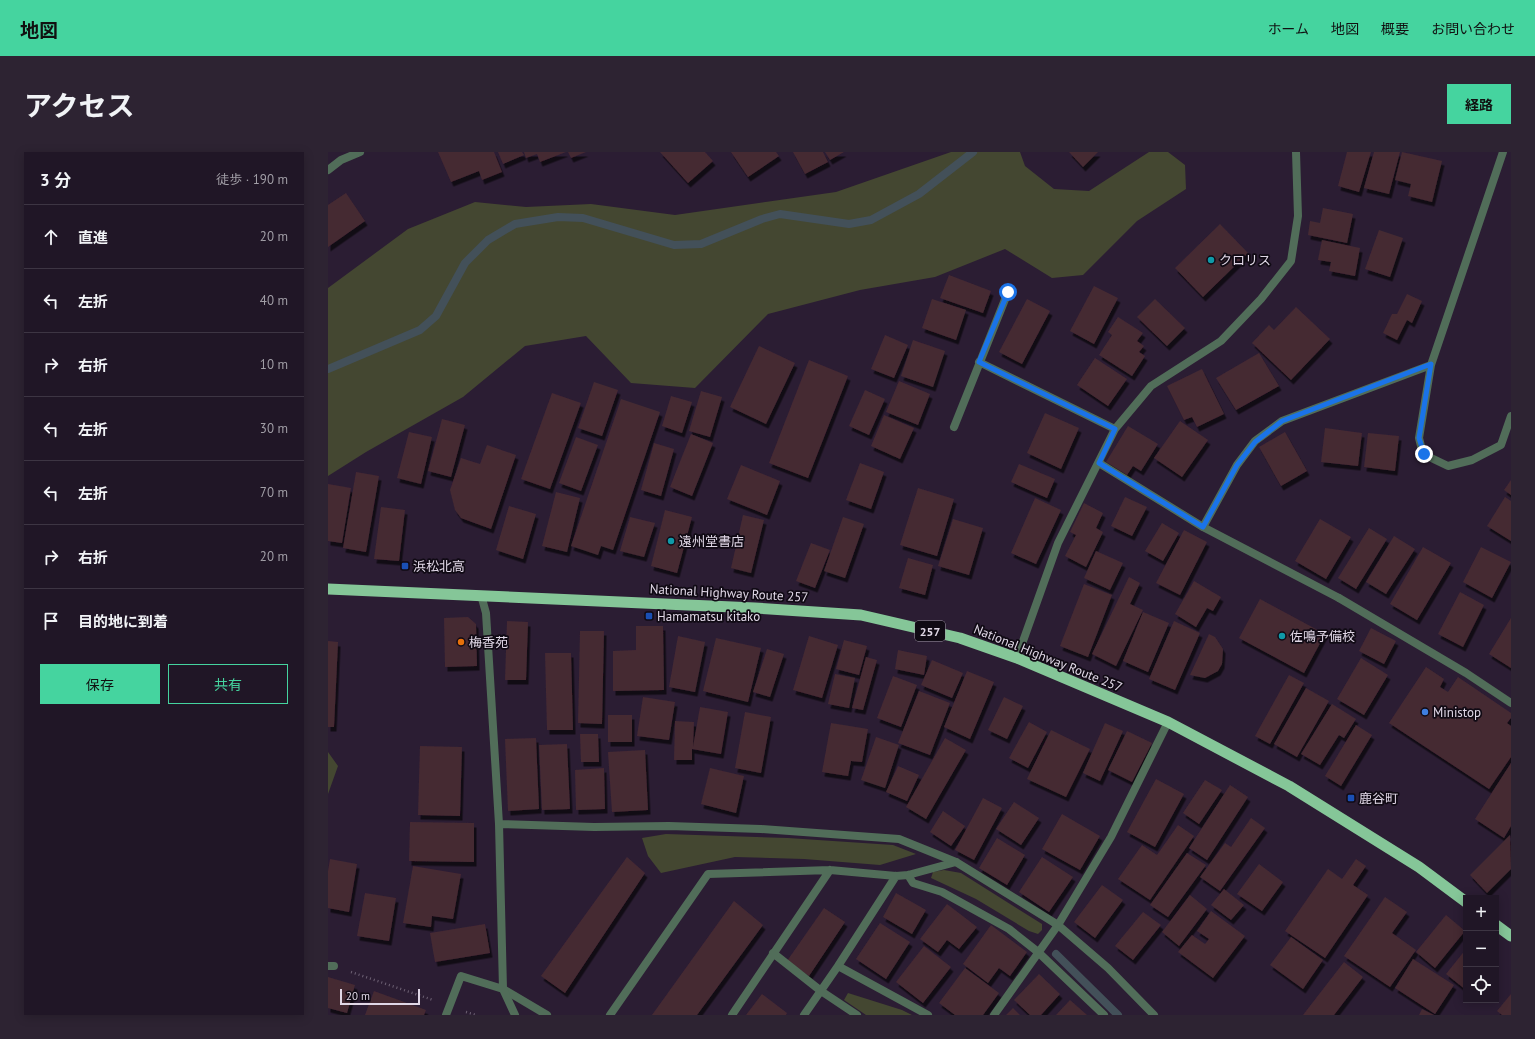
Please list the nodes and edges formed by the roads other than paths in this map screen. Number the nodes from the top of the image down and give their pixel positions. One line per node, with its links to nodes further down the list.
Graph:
1 (360, 152): 4 (street)
2 (1296, 152): 10 (street)
3 (1503, 152): 7 (street)
4 (328, 170)
5 (1008, 292): 6 (street)
6 (979, 362): 9 (street); 10 (street)
7 (1431, 364): 8 (street); 12 (street)
8 (1511, 416)
9 (954, 427)
10 (1115, 429): 11 (street)
11 (1099, 463): 12 (street); 15 (street)
12 (1203, 527): 16 (street)
13 (328, 589): 14 (highway, National Highway Route 257 / 257)
14 (482, 595): 15 (highway, National Highway Route 257 / 257); 18 (street)
15 (1017, 658): 17 (highway, National Highway Route 257 / 257)
16 (1511, 703)
17 (1168, 722): 23 (highway, National Highway Route 257 / 257); 24 (street)
18 (499, 824): 19 (street); 30 (street)
19 (956, 862): 21 (street); 24 (street)
20 (830, 870): 22 (street); 28 (street); 35 (street)
21 (908, 875): 22 (street); 27 (street)
22 (896, 876): 29 (street)
23 (1463, 900)
24 (1058, 925): 27 (street); 42 (street)
25 (1499, 927): 26 (highway)
26 (1511, 936)
27 (1038, 952): 40 (street); 41 (street)
28 (773, 953): 31 (street); 36 (street)
29 (838, 966): 31 (street); 39 (street)
30 (503, 989): 32 (street); 33 (street); 34 (street)
31 (821, 991): 37 (street); 38 (street)
32 (446, 1015)
33 (515, 1015)
34 (547, 1015)
35 (610, 1015)
36 (732, 1015)
37 (804, 1015)
38 (857, 1015)
39 (928, 1015)
40 (994, 1015)
41 (1104, 1015)
42 (1154, 1015)

